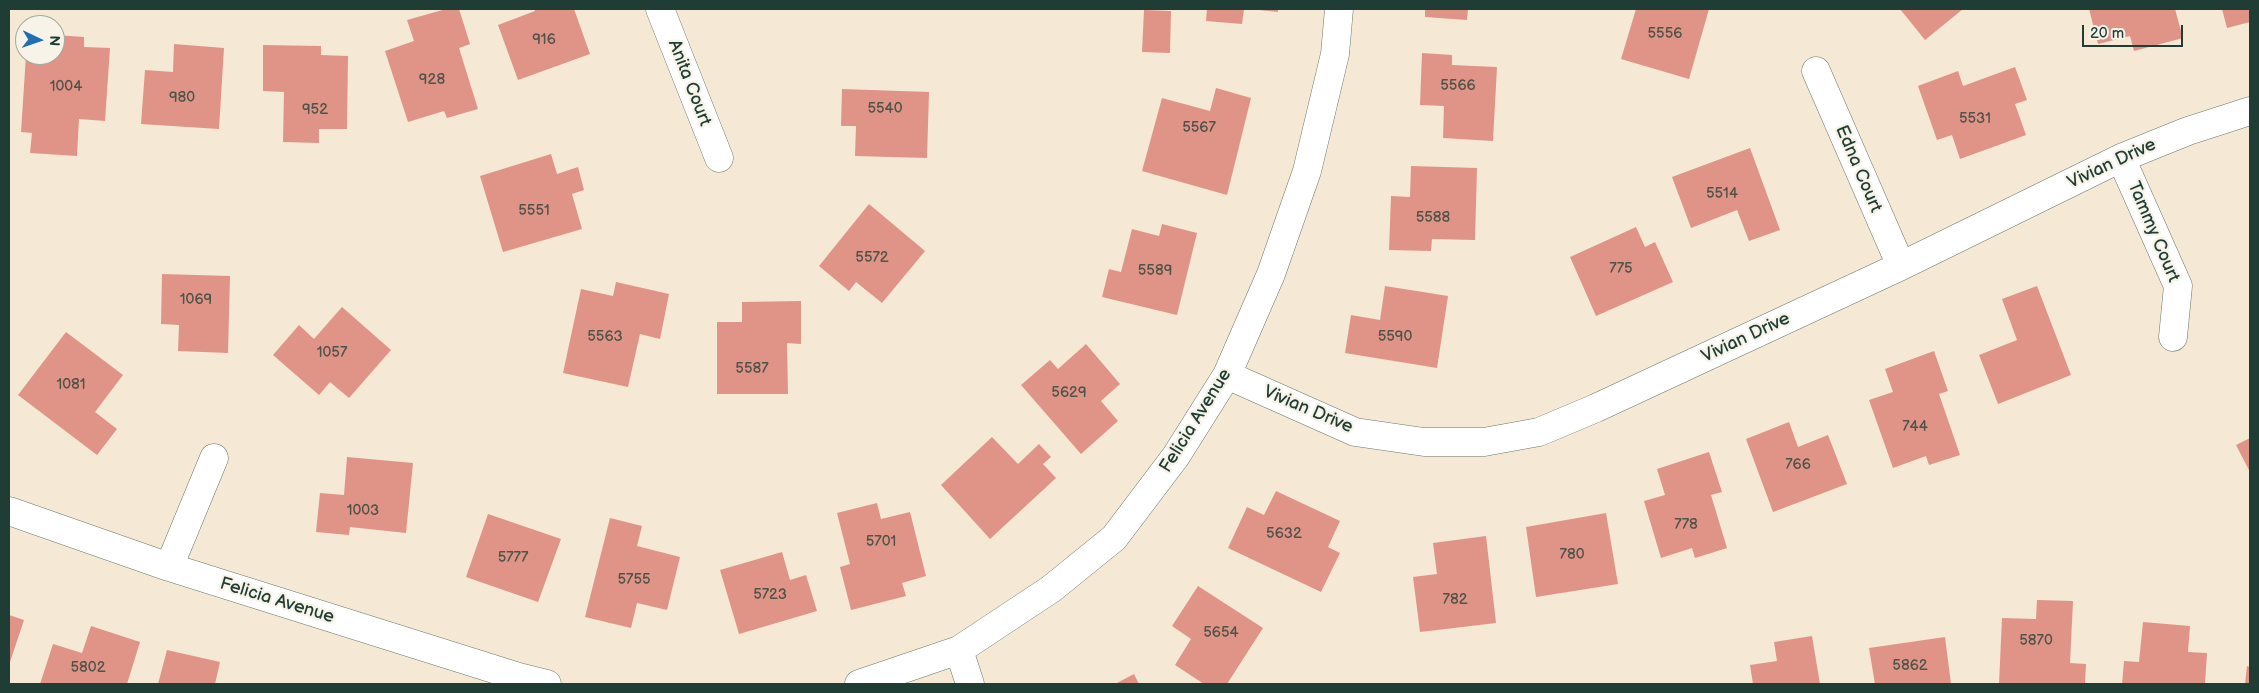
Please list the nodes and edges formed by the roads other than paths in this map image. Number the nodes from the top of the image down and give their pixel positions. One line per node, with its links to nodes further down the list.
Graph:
1 (660, 9): 5 (street, Anita Court)
2 (1339, 9): 9 (street, Felicia Avenue)
3 (1816, 72): 7 (street, Edna Court)
4 (2250, 111): 6 (street, Vivian Drive)
5 (719, 158)
6 (2121, 158): 7 (street, Vivian Drive); 8 (street, Tammy Court)
7 (1901, 266): 9 (street, Vivian Drive)
8 (2173, 337)
9 (1227, 375): 13 (street, Felicia Avenue)
10 (214, 458): 12 (street)
11 (9, 511): 12 (street, Felicia Avenue)
12 (169, 567): 14 (street, Felicia Avenue)
13 (958, 650): 15 (street, Felicia Avenue); 16 (street)
14 (547, 684)
15 (860, 684)
16 (970, 684)

